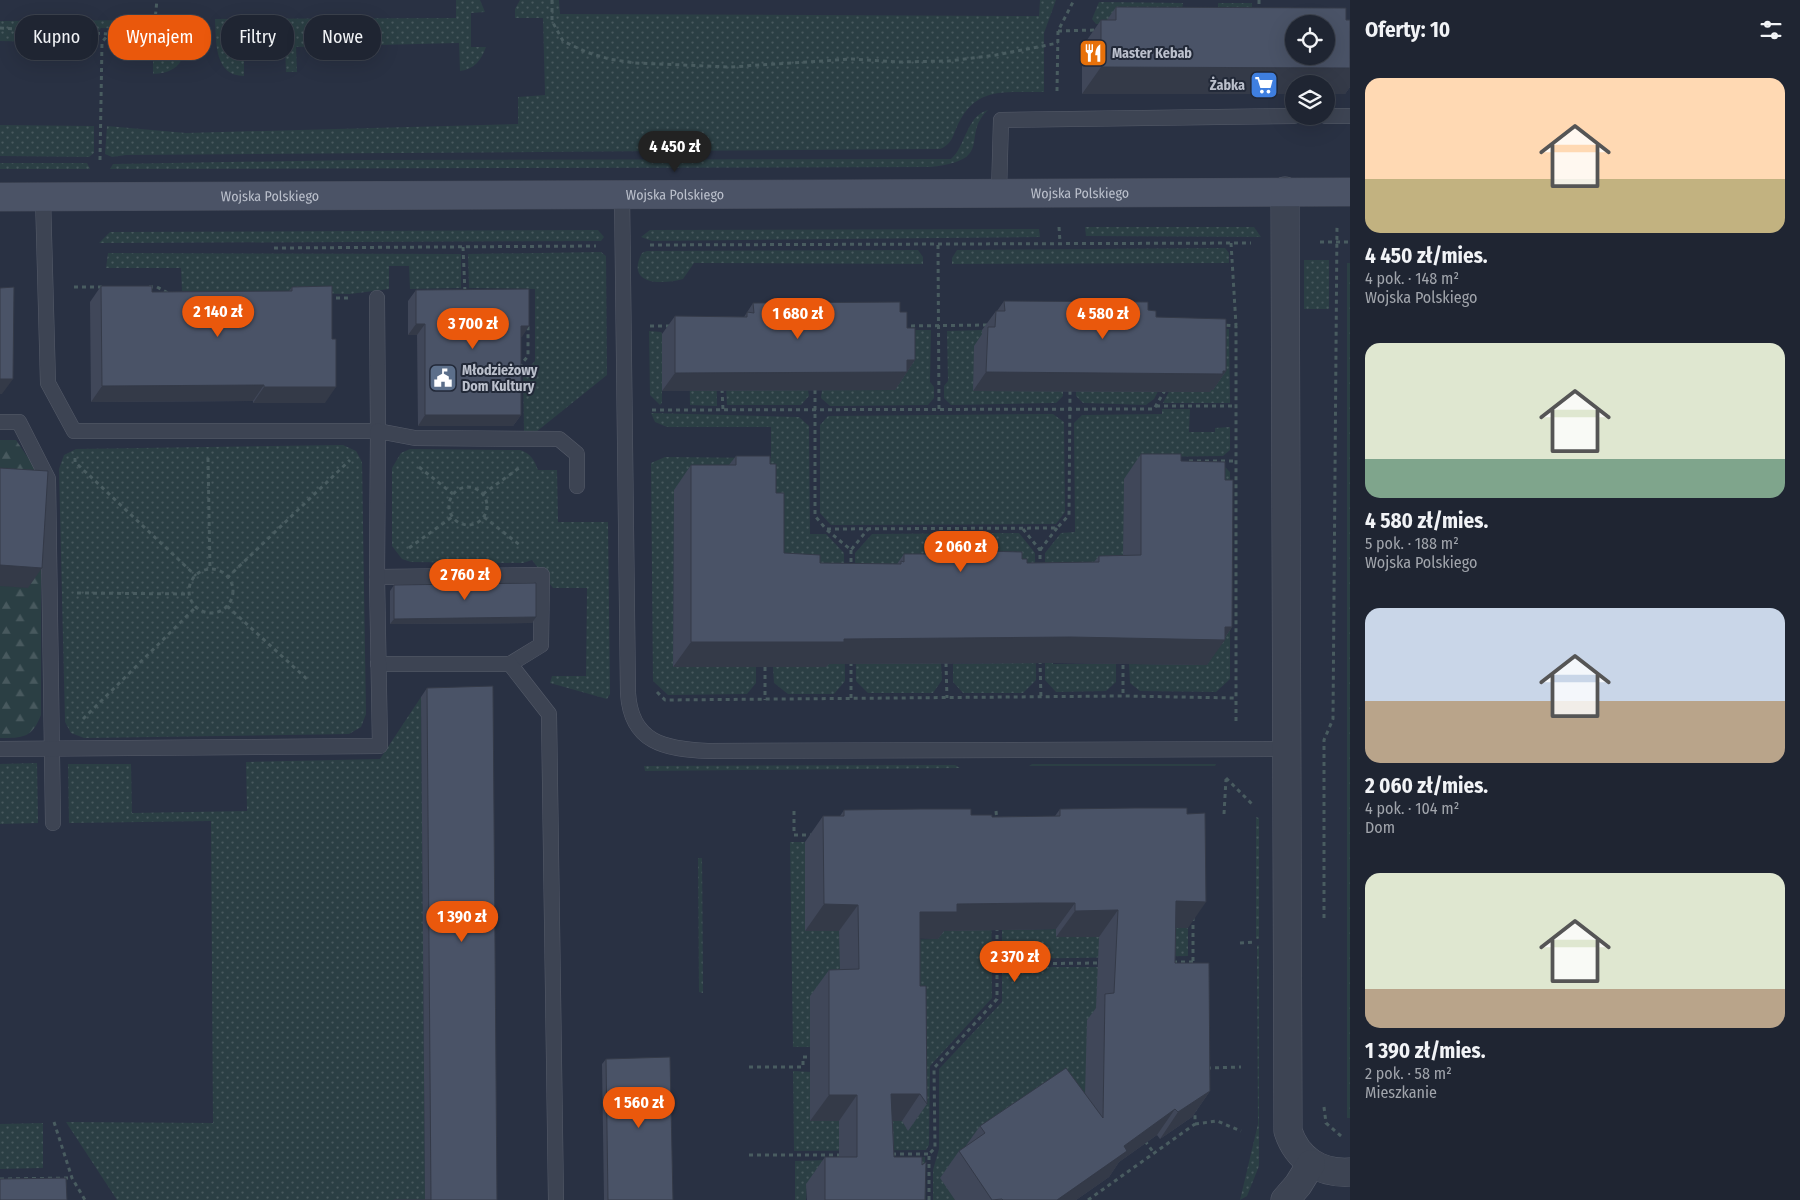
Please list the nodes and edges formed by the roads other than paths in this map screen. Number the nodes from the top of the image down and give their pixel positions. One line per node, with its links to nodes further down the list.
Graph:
1 (1285, 116): 5 (lane)
2 (1335, 116): 3 (lane)
3 (1350, 116)
4 (1285, 191): 5 (main road, Wojska Polskiego); 6 (main road, Wojska Polskiego); 19 (street)
5 (999, 192): 7 (main road, Wojska Polskiego)
6 (1350, 192)
7 (622, 194): 9 (main road, Wojska Polskiego); 19 (lane)
8 (0, 196): 9 (main road, Wojska Polskiego)
9 (43, 197): 12 (lane)
10 (377, 298): 12 (lane)
11 (0, 422): 18 (lane)
12 (378, 431): 13 (lane); 14 (lane)
13 (577, 486)
14 (377, 576): 15 (lane); 16 (lane)
15 (378, 664): 16 (lane); 18 (lane)
16 (510, 664): 23 (lane)
17 (0, 748): 18 (lane)
18 (53, 748): 20 (lane)
19 (1286, 749): 21 (street)
20 (53, 823)
21 (1311, 1164): 22 (street); 24 (street)
22 (1350, 1172)
23 (556, 1200)
24 (1285, 1200)

